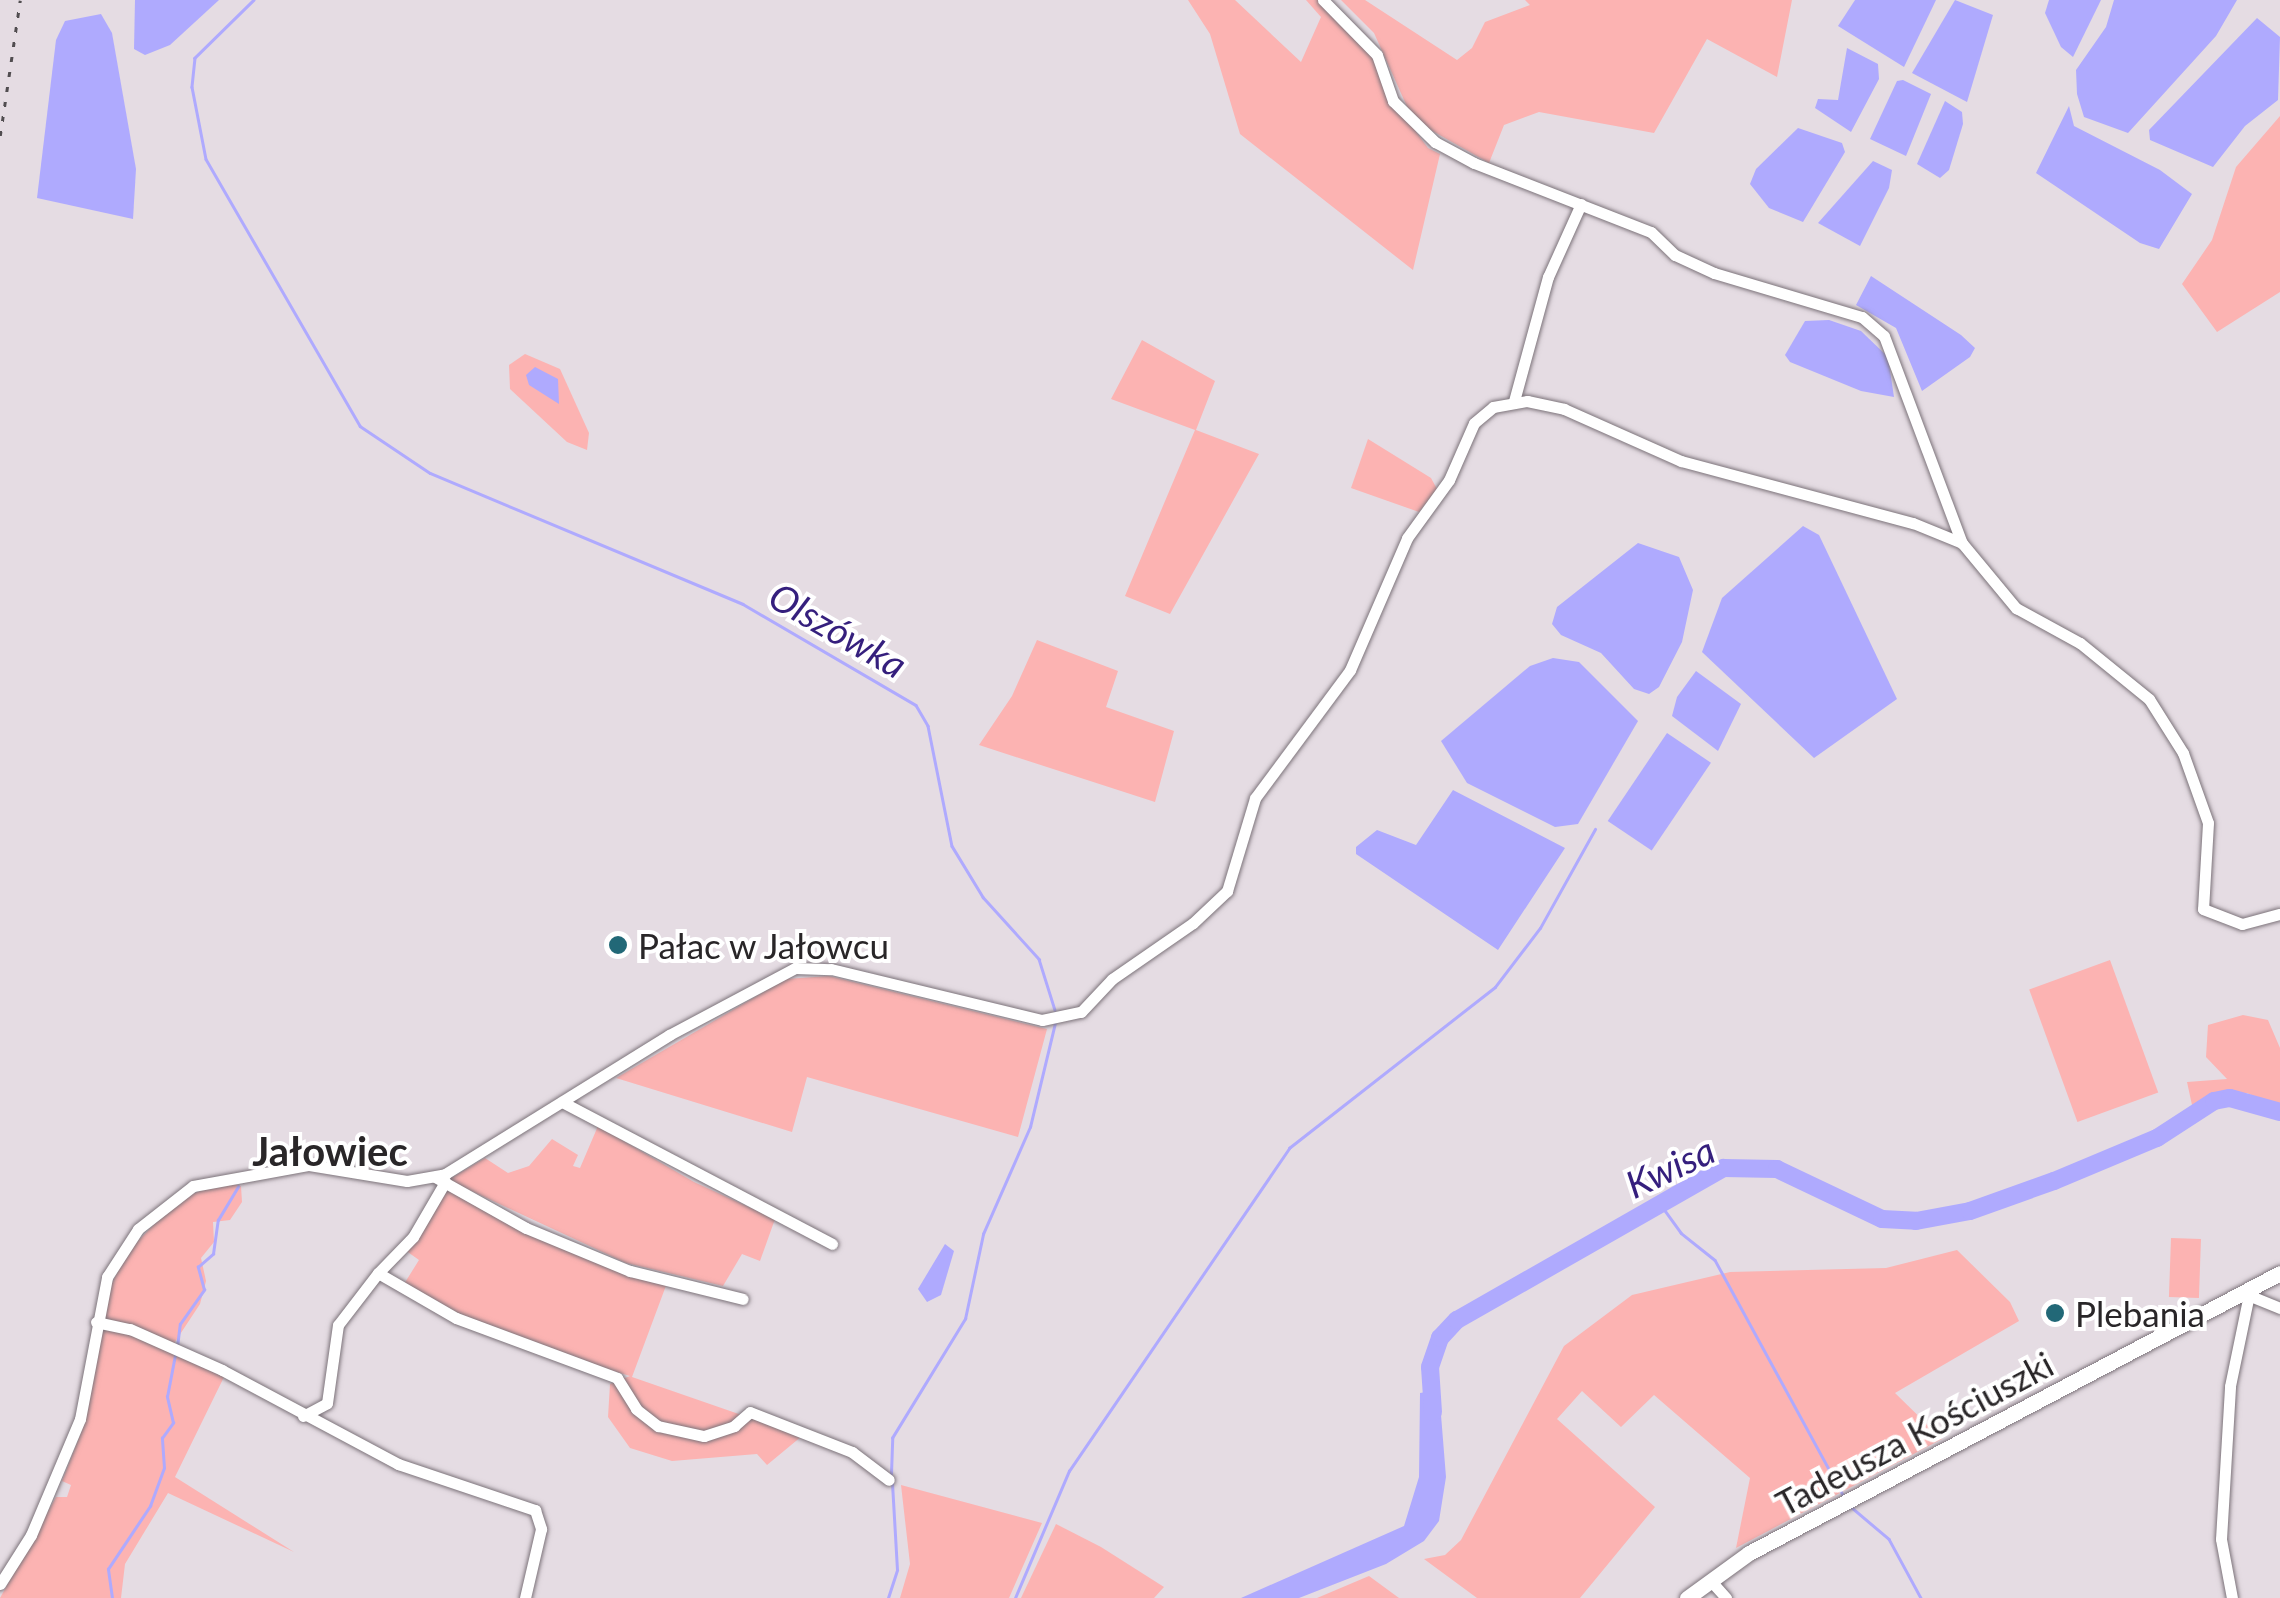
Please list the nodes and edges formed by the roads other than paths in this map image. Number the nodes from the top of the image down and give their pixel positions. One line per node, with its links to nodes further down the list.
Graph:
1 (1323, 0): 2 (street)
2 (1581, 204): 3 (street); 4 (street)
3 (1514, 401): 4 (street); 6 (street)
4 (1962, 543): 5 (street)
5 (2280, 914)
6 (562, 1102): 7 (street); 8 (street)
7 (440, 1180): 9 (street); 12 (street); 14 (street)
8 (832, 1244)
9 (378, 1273): 15 (street); 16 (street)
10 (2280, 1273): 11 (main road, Tadeusza Kościuszki)
11 (2246, 1296): 13 (street); 17 (main road, Tadeusza Kościuszki); 22 (street)
12 (742, 1299)
13 (2280, 1308)
14 (96, 1322): 15 (street); 18 (street)
15 (304, 1416): 19 (street)
16 (889, 1480)
17 (1710, 1580): 20 (main road, Tadeusza Kościuszki); 21 (street)
18 (0, 1584)
19 (524, 1598)
20 (1687, 1598)
21 (1726, 1598)
22 (2232, 1598)

